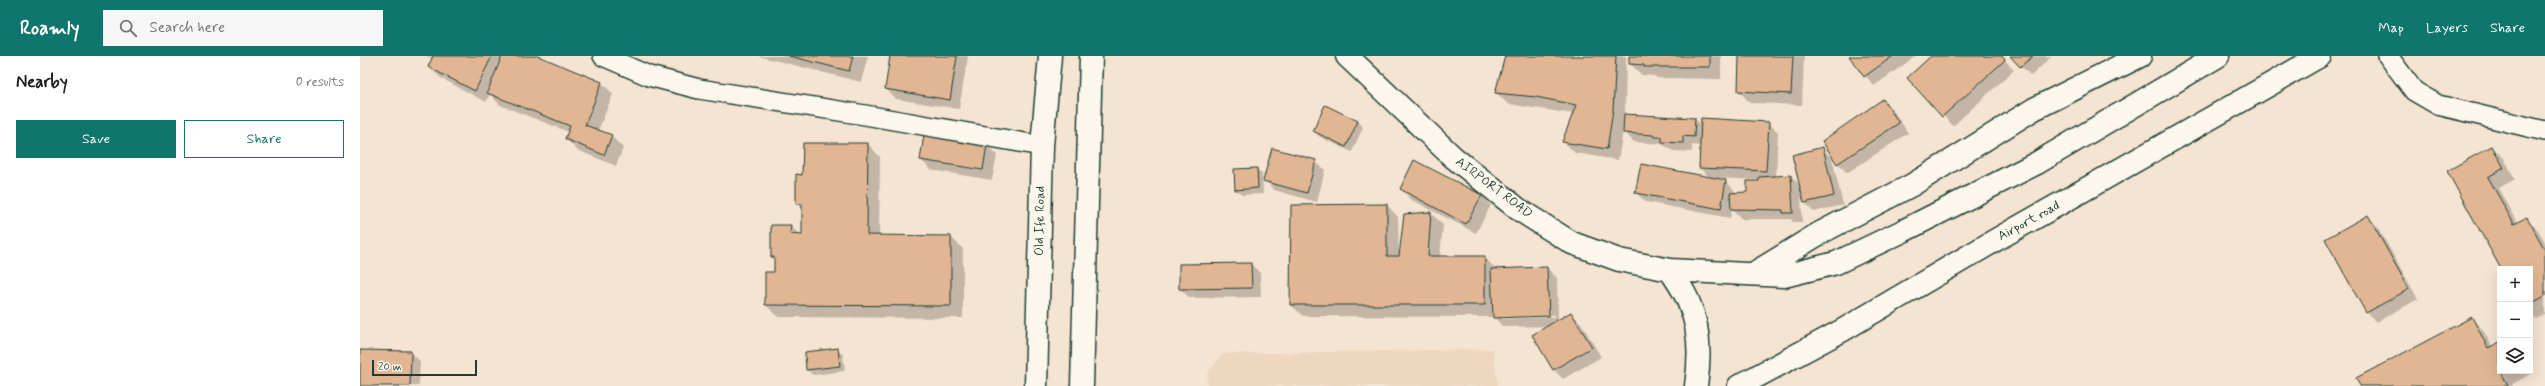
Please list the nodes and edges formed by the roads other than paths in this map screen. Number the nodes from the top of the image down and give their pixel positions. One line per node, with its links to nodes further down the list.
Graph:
1 (603, 56): 10 (lane)
2 (1050, 56): 10 (main road, Old Ife Road)
3 (1091, 56): 14 (main road)
4 (1347, 56): 11 (main road, AIRPORT ROAD)
5 (2140, 56): 12 (main road)
6 (2218, 56): 12 (main road)
7 (2320, 56): 16 (main road, Airport road)
8 (2388, 56): 9 (lane)
9 (2545, 131)
10 (1042, 146): 13 (main road, Old Ife Road)
11 (1670, 270): 12 (main road); 15 (main road)
12 (1753, 274)
13 (1036, 386)
14 (1082, 386)
15 (1696, 386)
16 (1739, 386)

